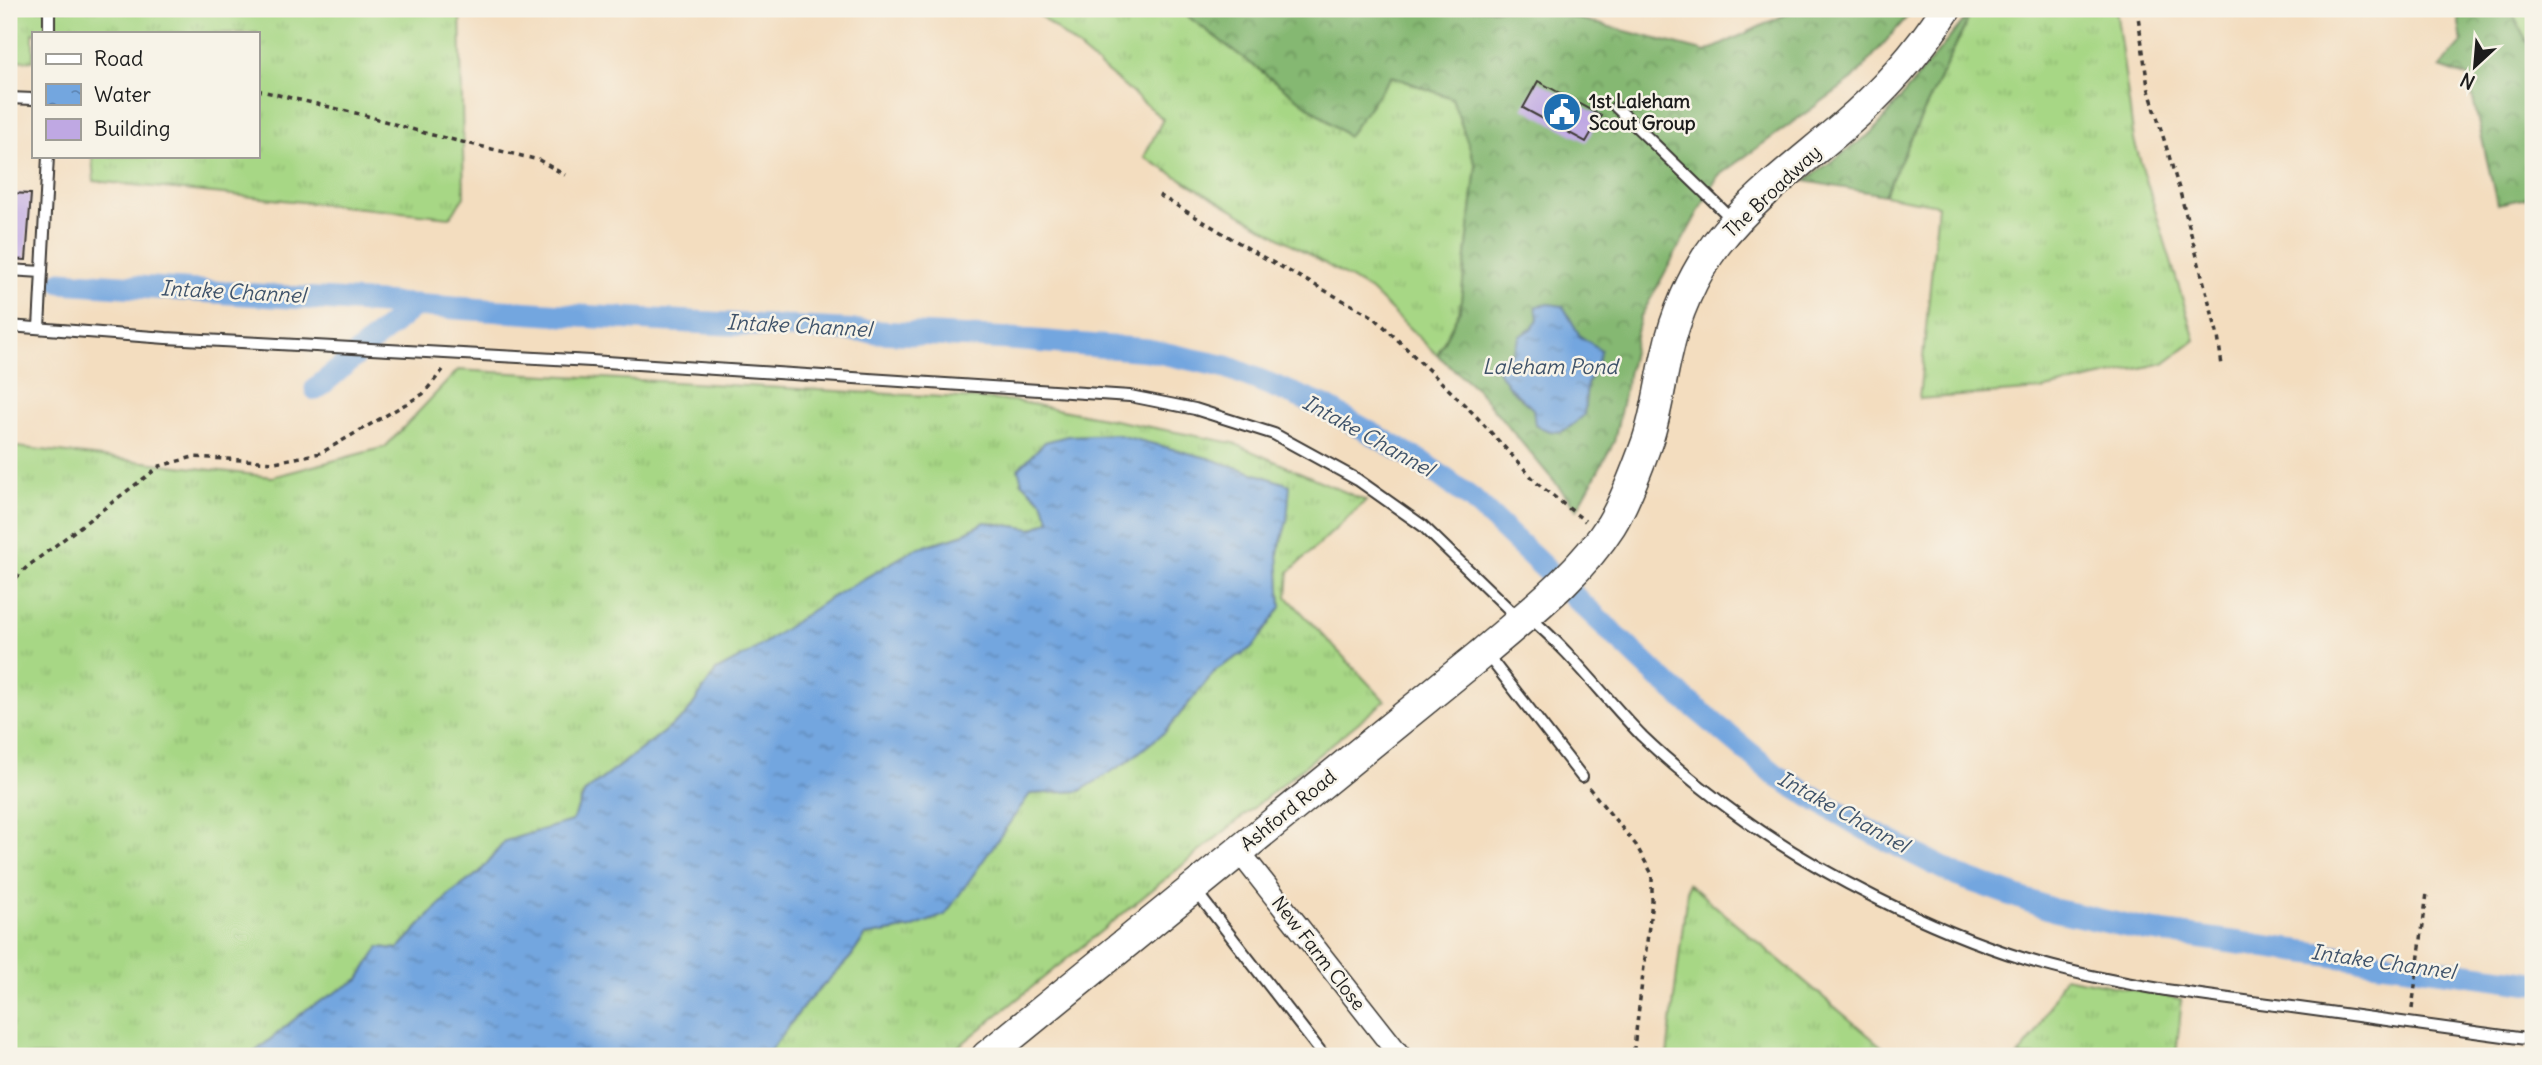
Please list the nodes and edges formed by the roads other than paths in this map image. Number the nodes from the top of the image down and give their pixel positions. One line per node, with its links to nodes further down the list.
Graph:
1 (49, 9): 3 (lane)
2 (1946, 9): 8 (main road, The Broadway)
3 (49, 32)
4 (9, 98): 5 (lane)
5 (32, 99)
6 (1616, 107): 8 (lane)
7 (48, 158): 10 (lane)
8 (1735, 222): 13 (main road, The Broadway)
9 (9, 270): 10 (lane)
10 (42, 272): 12 (lane)
11 (9, 326): 12 (lane)
12 (40, 328): 14 (lane)
13 (1594, 547): 14 (main road, Ashford Road)
14 (1528, 615): 15 (main road, Ashford Road); 19 (lane)
15 (1485, 651): 16 (lane); 17 (main road, Ashford Road)
16 (1582, 777)
17 (1238, 850): 18 (main road, Ashford Road); 22 (street, New Farm Close)
18 (1193, 887): 20 (main road, Ashford Road); 21 (lane)
19 (2533, 1040)
20 (987, 1056)
21 (1324, 1056)
22 (1400, 1056)

